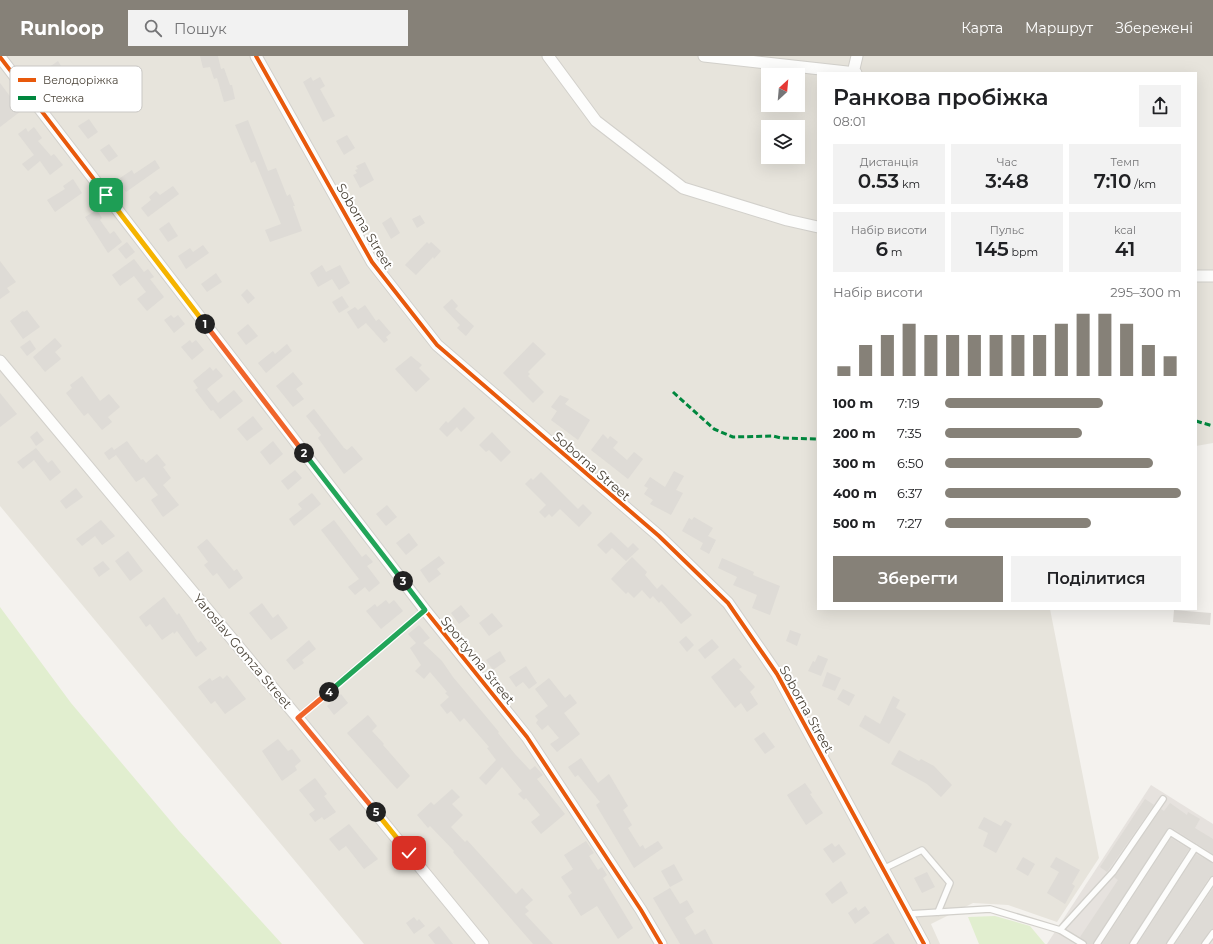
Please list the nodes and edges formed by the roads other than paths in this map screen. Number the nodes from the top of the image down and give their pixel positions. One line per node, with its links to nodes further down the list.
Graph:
1 (256, 56): 19 (street, Soborna Street)
2 (548, 56): 10 (street)
3 (704, 56): 7 (street)
4 (857, 56): 8 (street)
5 (0, 57): 6 (street, Sportyvna Street)
6 (10, 70)
7 (845, 72)
8 (854, 72)
9 (42, 112): 14 (street, Sportyvna Street)
10 (817, 227)
11 (1197, 276): 12 (street)
12 (1213, 276)
13 (0, 361): 15 (street, Yaroslav Gomza Street)
14 (425, 610): 15 (lane); 26 (street, Sportyvna Street)
15 (298, 718): 25 (street, Yaroslav Gomza Street)
16 (1164, 799): 23 (lane)
17 (1195, 848): 18 (lane); 29 (lane); 30 (lane)
18 (1213, 859)
19 (883, 869): 21 (lane); 22 (street, Soborna Street)
20 (1213, 880): 31 (lane)
21 (938, 912): 22 (lane); 23 (lane)
22 (908, 914): 27 (street, Soborna Street)
23 (1060, 930): 28 (lane)
24 (1213, 933): 32 (lane)
25 (483, 944)
26 (661, 944)
27 (924, 944)
28 (1083, 944)
29 (1097, 944)
30 (1133, 944)
31 (1170, 944)
32 (1205, 944)

